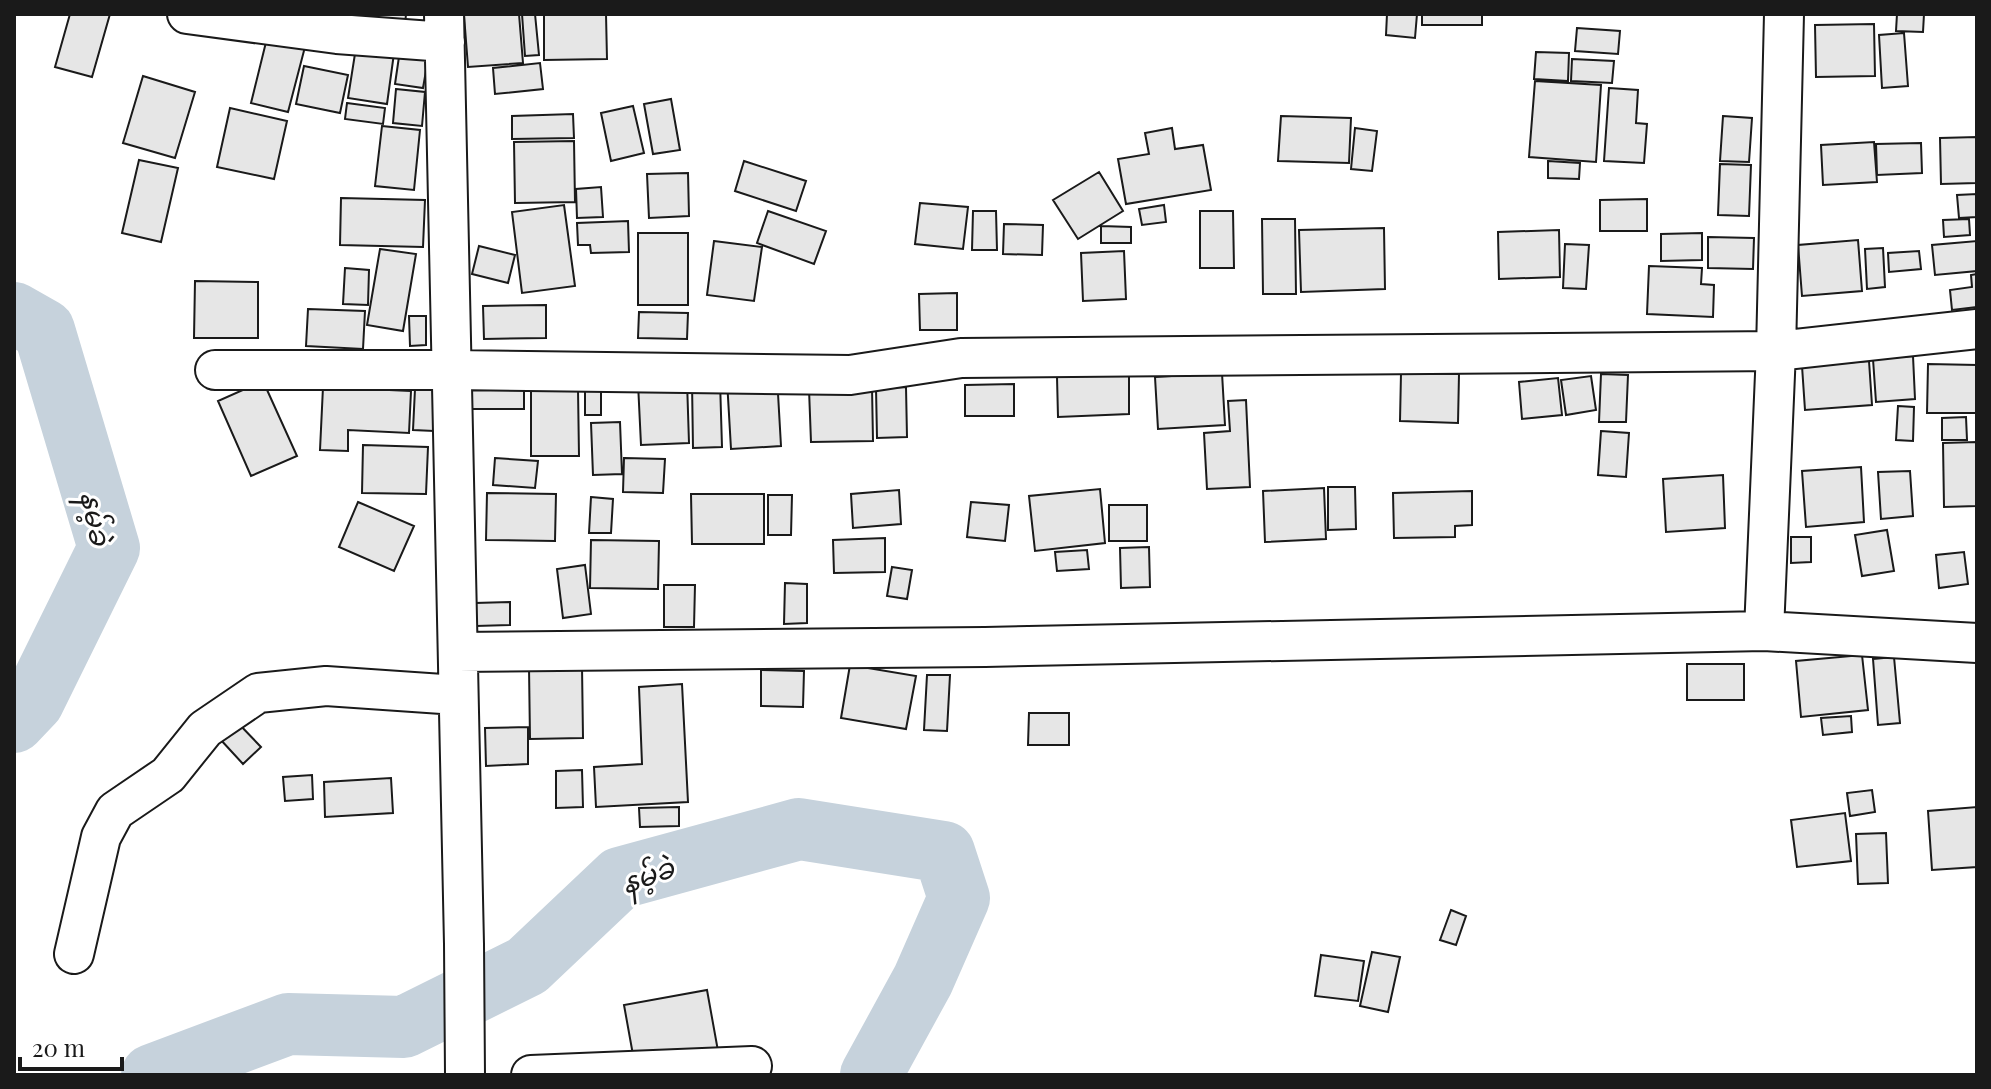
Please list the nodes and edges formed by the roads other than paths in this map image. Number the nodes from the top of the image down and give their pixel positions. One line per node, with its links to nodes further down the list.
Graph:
1 (187, 14): 3 (street)
2 (1784, 14): 5 (street)
3 (444, 28): 7 (street)
4 (1977, 329): 5 (street)
5 (1776, 351): 7 (street); 8 (street)
6 (215, 370): 7 (street)
7 (452, 370): 10 (street)
8 (1764, 631): 9 (street); 10 (street)
9 (1977, 643)
10 (458, 652): 11 (street)
11 (457, 695): 12 (street); 14 (street)
12 (74, 954)
13 (752, 1066): 15 (street)
14 (465, 1075)
15 (531, 1075)

